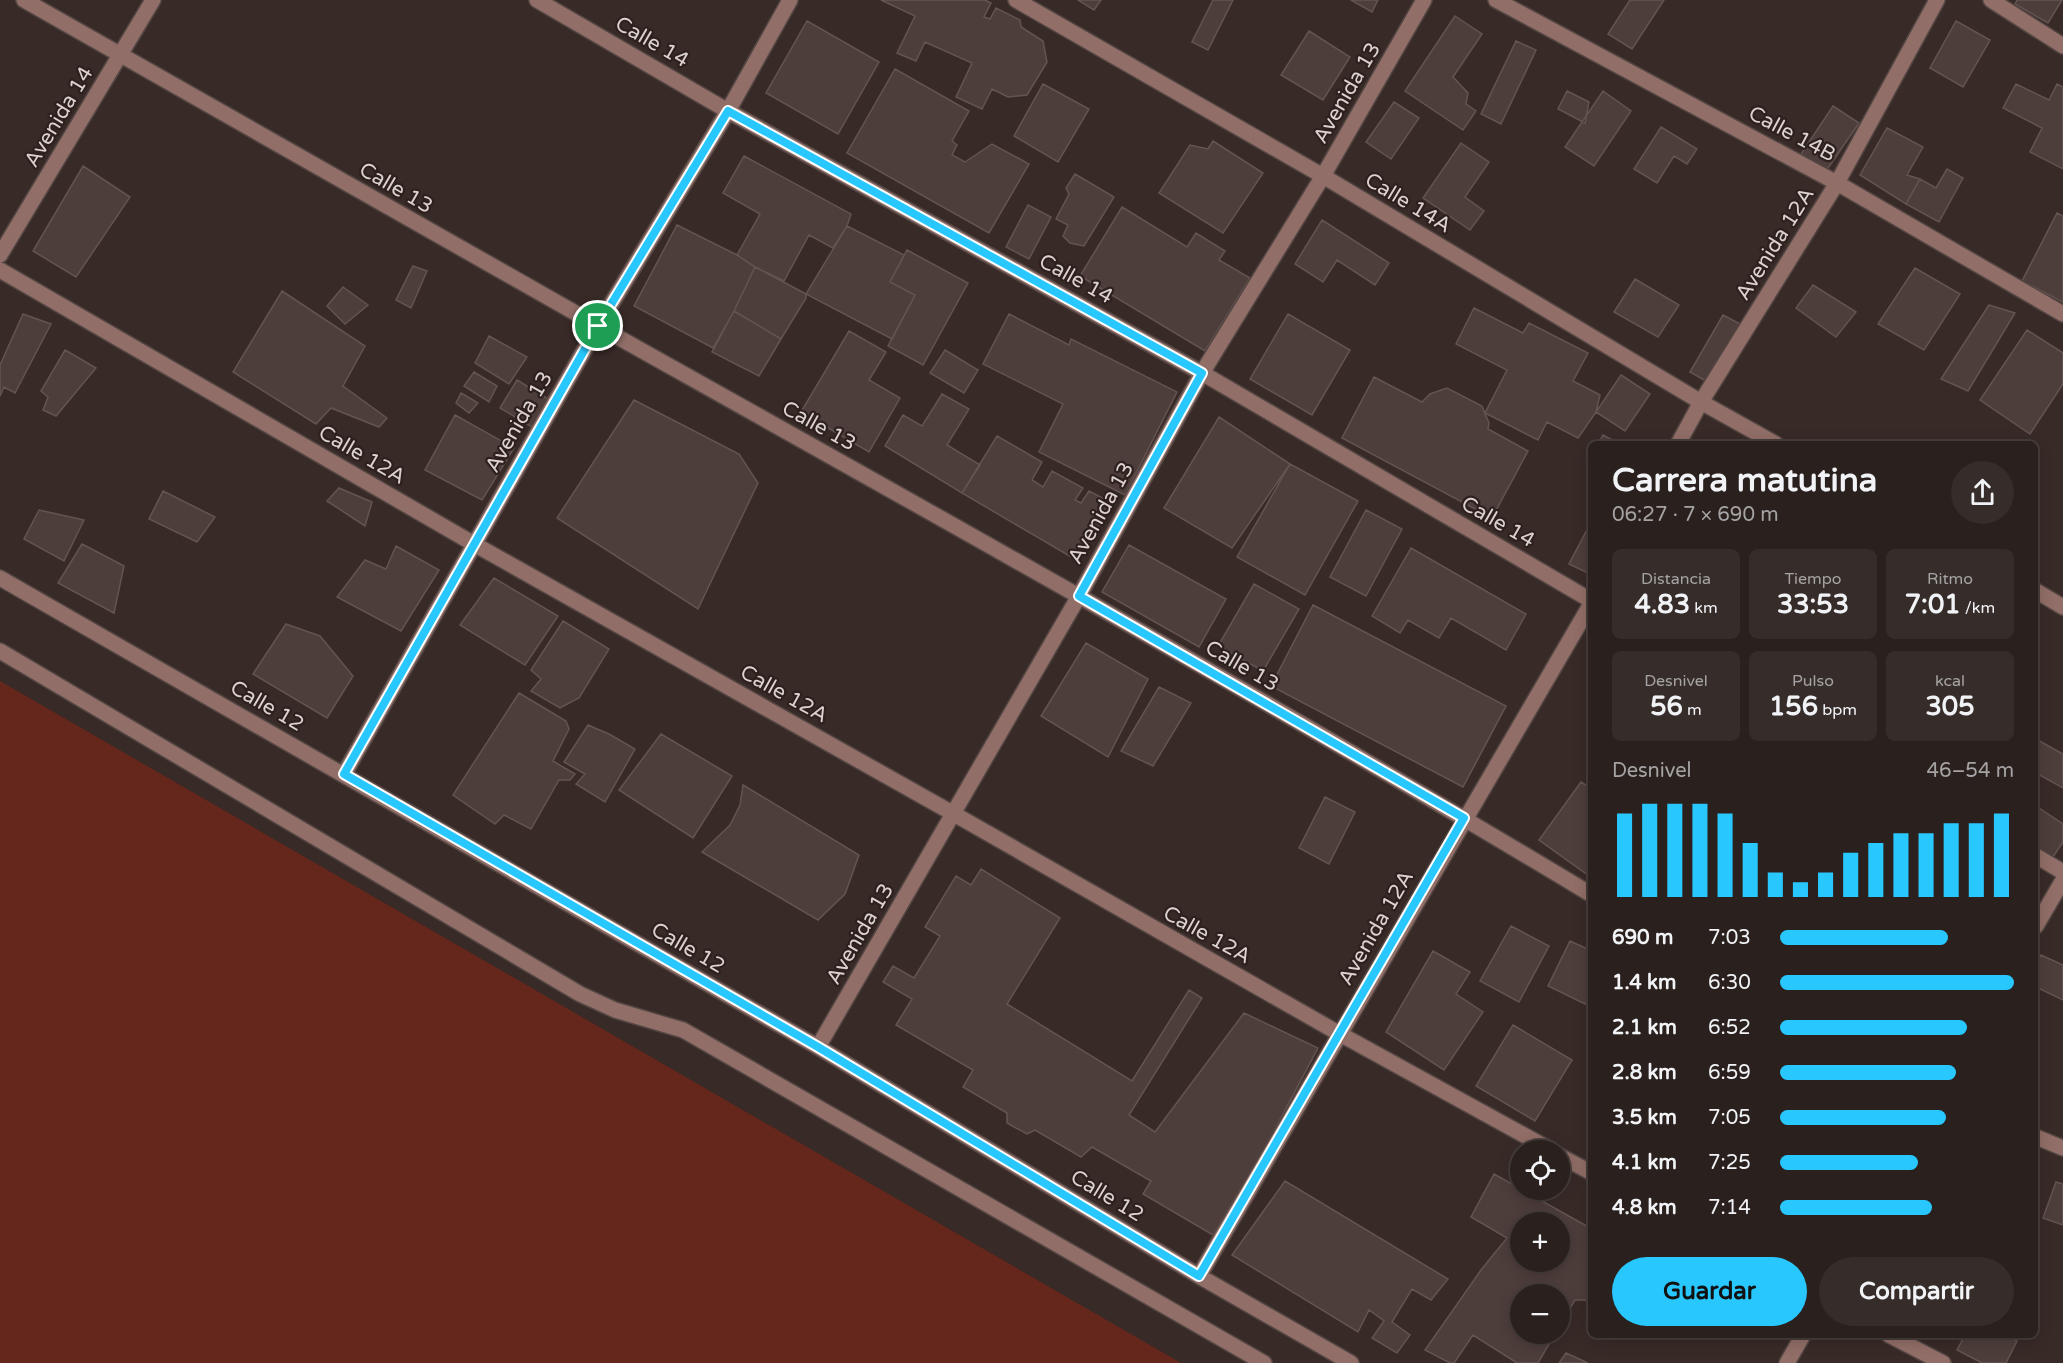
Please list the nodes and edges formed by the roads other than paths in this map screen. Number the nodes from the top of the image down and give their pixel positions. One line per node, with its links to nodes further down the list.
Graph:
1 (24, 0): 11 (street, Calle 13)
2 (153, 0): 11 (street, Avenida 14)
3 (537, 0): 12 (street, Calle 14)
4 (790, 0): 12 (street, Avenida 13)
5 (1016, 0): 13 (street, Calle 14A)
6 (1424, 0): 13 (street, Avenida 13)
7 (1496, 0): 14 (street, Calle 14B)
8 (1937, 0): 14 (street, Avenida 12A)
9 (1990, 0): 10 (street)
10 (2063, 46)
11 (120, 55): 15 (street, Avenida 14); 18 (street, Calle 13)
12 (728, 111): 18 (street, Avenida 13); 19 (street, Calle 14)
13 (1323, 176): 19 (street, Avenida 13); 20 (street, Calle 14A)
14 (1837, 183): 17 (street, Calle 14B); 20 (street, Avenida 12A)
15 (0, 255)
16 (0, 270): 23 (street, Calle 12A)
17 (2063, 314)
18 (598, 326): 23 (street, Avenida 13); 26 (street, Calle 13)
19 (1202, 373): 26 (street, Avenida 13); 27 (street, Calle 14)
20 (1701, 402): 21 (street, Avenida 12A); 22 (street, Calle 14A)
21 (1680, 441)
22 (1771, 441)
23 (474, 544): 31 (street, Avenida 13); 32 (street, Calle 12A)
24 (0, 578): 31 (street, Calle 12)
25 (2038, 592): 28 (street)
26 (1079, 596): 32 (street, Avenida 13); 33 (street, Calle 13)
27 (1588, 600)
28 (2063, 607)
29 (1588, 609): 33 (street, Avenida 12A)
30 (0, 651): 49 (street)
31 (344, 774): 40 (street, Calle 12)
32 (954, 814): 39 (street, Calle 12A); 40 (street, Avenida 13)
33 (1464, 818): 37 (street, Calle 13); 39 (street, Avenida 12A)
34 (2038, 857): 35 (street)
35 (2063, 872)
36 (2063, 880): 38 (street)
37 (1588, 893)
38 (2038, 923)
39 (1340, 1034): 42 (street, Calle 12A); 46 (street, Avenida 12A)
40 (818, 1047): 46 (street, Calle 12)
41 (2038, 1138): 43 (street)
42 (1533, 1140)
43 (2063, 1148)
44 (1570, 1161): 45 (street)
45 (1588, 1171)
46 (1199, 1276): 50 (street, Calle 12)
47 (1801, 1338): 51 (street)
48 (1895, 1338): 52 (street)
49 (1264, 1363)
50 (1351, 1363)
51 (1787, 1363)
52 (1943, 1363)

